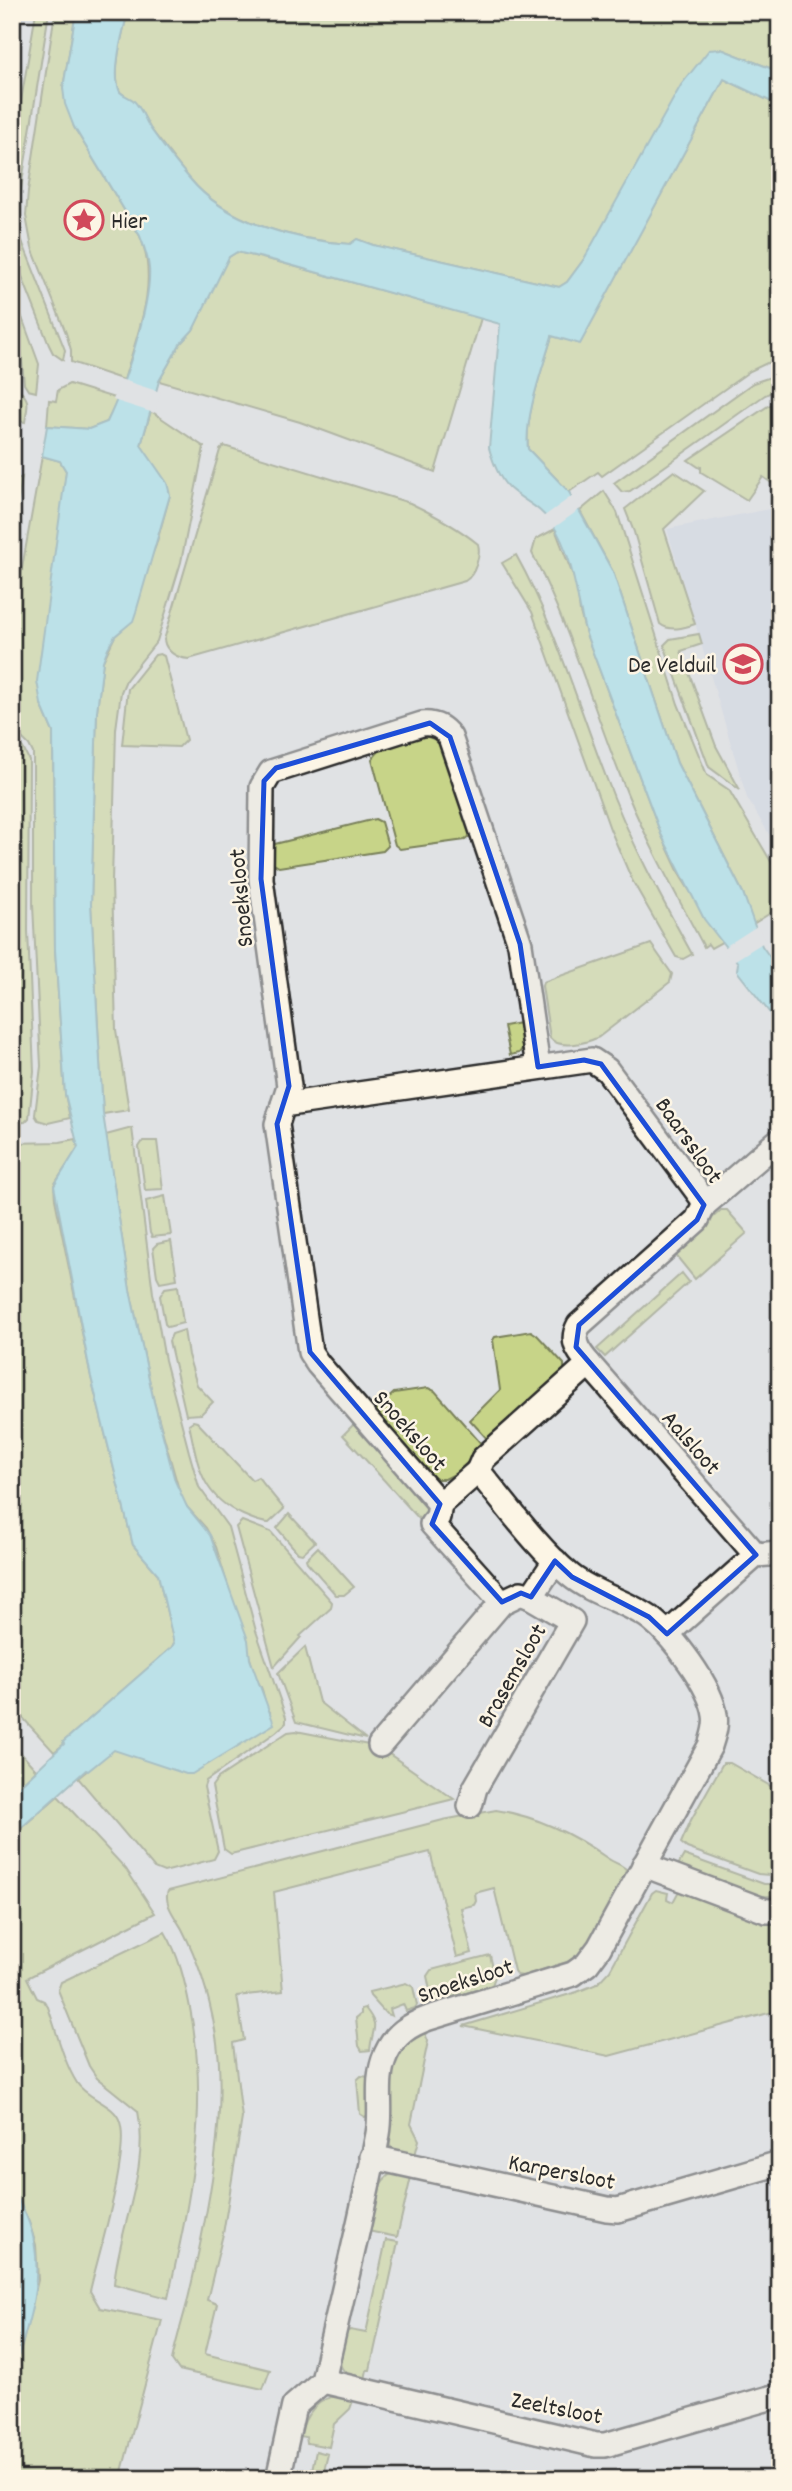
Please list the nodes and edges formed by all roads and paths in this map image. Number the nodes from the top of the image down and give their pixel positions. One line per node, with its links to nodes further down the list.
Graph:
1 (538, 1067): 2 (street, Baarssloot); 2 (street, Snoeksloot); 4 (street, Baarssloot)
2 (283, 1105): 7 (street, Snoeksloot)
3 (777, 1142): 4 (street)
4 (704, 1205): 5 (street, Baarssloot)
5 (589, 1364): 6 (street); 9 (street, Aalsloot)
6 (478, 1471): 7 (street, Snoeksloot); 10 (street, Snoeksloot)
7 (440, 1504): 12 (street, Snoeksloot)
8 (780, 1553): 9 (street)
9 (756, 1555): 13 (street)
10 (555, 1561): 11 (street); 13 (street, Snoeksloot)
11 (531, 1597): 12 (street, Brasemsloot); 15 (street, Brasemsloot)
12 (502, 1602): 14 (street, Brasemsloot)
13 (667, 1634): 16 (street, Snoeksloot)
14 (380, 1745)
15 (470, 1806)
16 (644, 1865): 17 (street); 18 (street, Snoeksloot)
17 (780, 1911)
18 (372, 2157): 19 (street, Karpersloot); 20 (street, Snoeksloot)
19 (780, 2163)
20 (323, 2381): 21 (street, Zeeltsloot); 22 (street)
21 (780, 2395)
22 (278, 2479)

